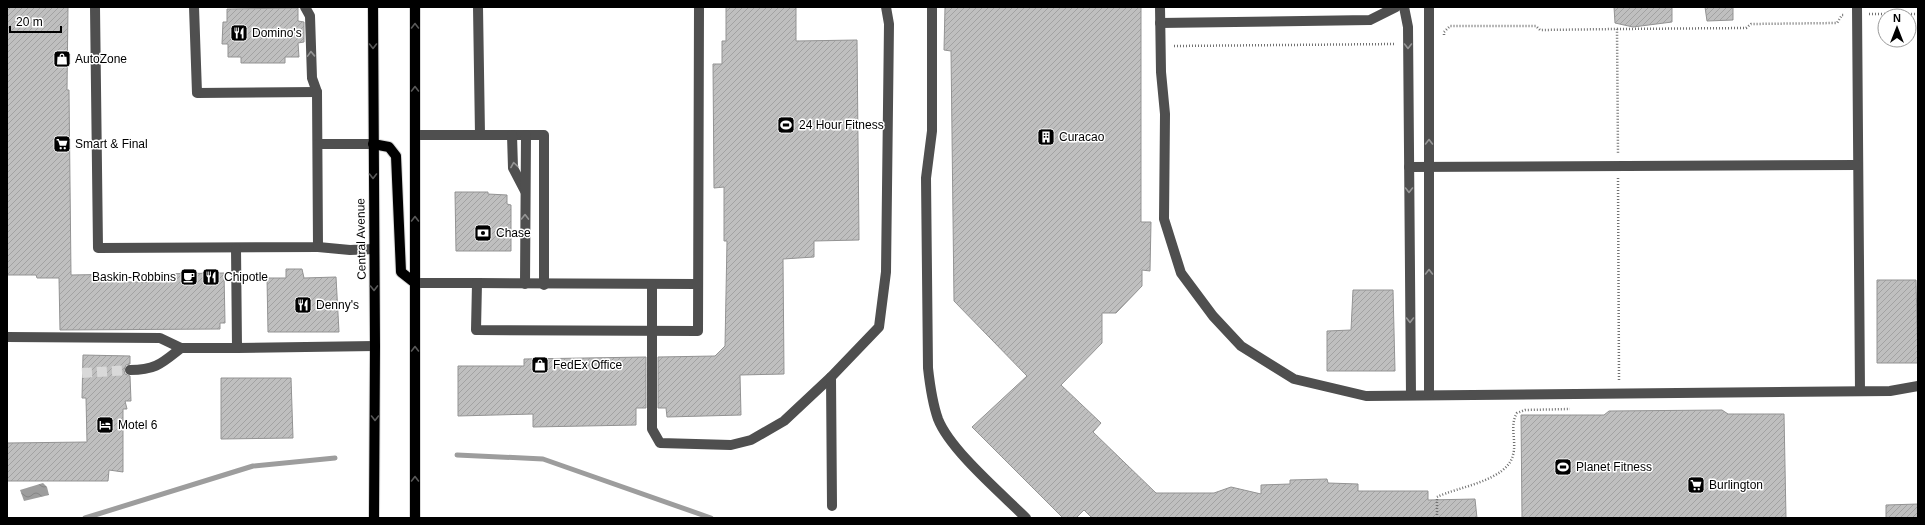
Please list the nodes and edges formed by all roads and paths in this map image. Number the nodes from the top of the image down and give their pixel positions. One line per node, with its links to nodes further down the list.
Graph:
1 (94, 7): 34 (lane)
2 (194, 7): 21 (lane)
3 (305, 7): 21 (lane, one-way to 3)
4 (373, 7): 27 (main road, Central Avenue, one-way to 27)
5 (415, 7): 22 (main road, one-way to 5)
6 (478, 7): 23 (lane)
7 (699, 7): 40 (lane)
8 (886, 7): 48 (lane)
9 (932, 7): 58 (lane)
10 (1160, 7): 16 (lane)
11 (1396, 7): 16 (lane)
12 (1404, 7): 19 (lane)
13 (1429, 7): 18 (lane)
14 (1857, 11): 15 (path); 17 (path); 28 (lane)
15 (1918, 14)
16 (1160, 23): 20 (lane)
17 (1617, 29): 18 (path); 30 (path)
18 (1429, 43): 29 (lane, one-way to 18)
19 (1408, 44): 20 (path); 31 (lane, one-way to 31)
20 (1160, 46): 53 (lane)
21 (317, 92): 26 (lane)
22 (415, 135): 23 (lane); 36 (main road, one-way to 22)
23 (480, 135): 24 (lane)
24 (512, 135): 25 (lane); 32 (lane, one-way to 24)
25 (526, 135): 32 (lane); 41 (lane)
26 (318, 144): 27 (lane); 33 (lane)
27 (373, 144): 35 (main road, Central Avenue, one-way to 35); 36 (main road)
28 (1858, 165): 30 (lane); 50 (lane)
29 (1429, 166): 30 (lane); 31 (lane); 52 (lane, one-way to 29)
30 (1618, 166): 51 (path)
31 (1409, 167): 53 (lane, one-way to 53)
32 (526, 193): 38 (lane, one-way to 32)
33 (318, 247): 34 (lane); 35 (lane)
34 (236, 248): 46 (lane)
35 (374, 249): 44 (main road, Central Avenue, one-way to 44)
36 (415, 283): 37 (lane); 57 (main road, one-way to 36)
37 (477, 283): 38 (lane); 42 (lane)
38 (524, 284): 41 (lane)
39 (652, 284): 40 (lane); 41 (lane); 42 (lane)
40 (698, 284): 42 (lane)
41 (544, 285)
42 (652, 331): 48 (lane)
43 (7, 337): 45 (lane)
44 (375, 346): 46 (lane); 56 (main road, Central Avenue, one-way to 56)
45 (181, 348): 46 (lane); 47 (lane)
46 (237, 348)
47 (130, 370)
48 (831, 377): 55 (lane)
49 (1918, 386): 50 (lane)
50 (1860, 391): 51 (lane)
51 (1620, 394): 52 (lane)
52 (1429, 395): 53 (lane)
53 (1411, 396)
54 (1572, 409): 59 (path)
55 (832, 506)
56 (374, 518)
57 (415, 518)
58 (1026, 518)
59 (1437, 518)

